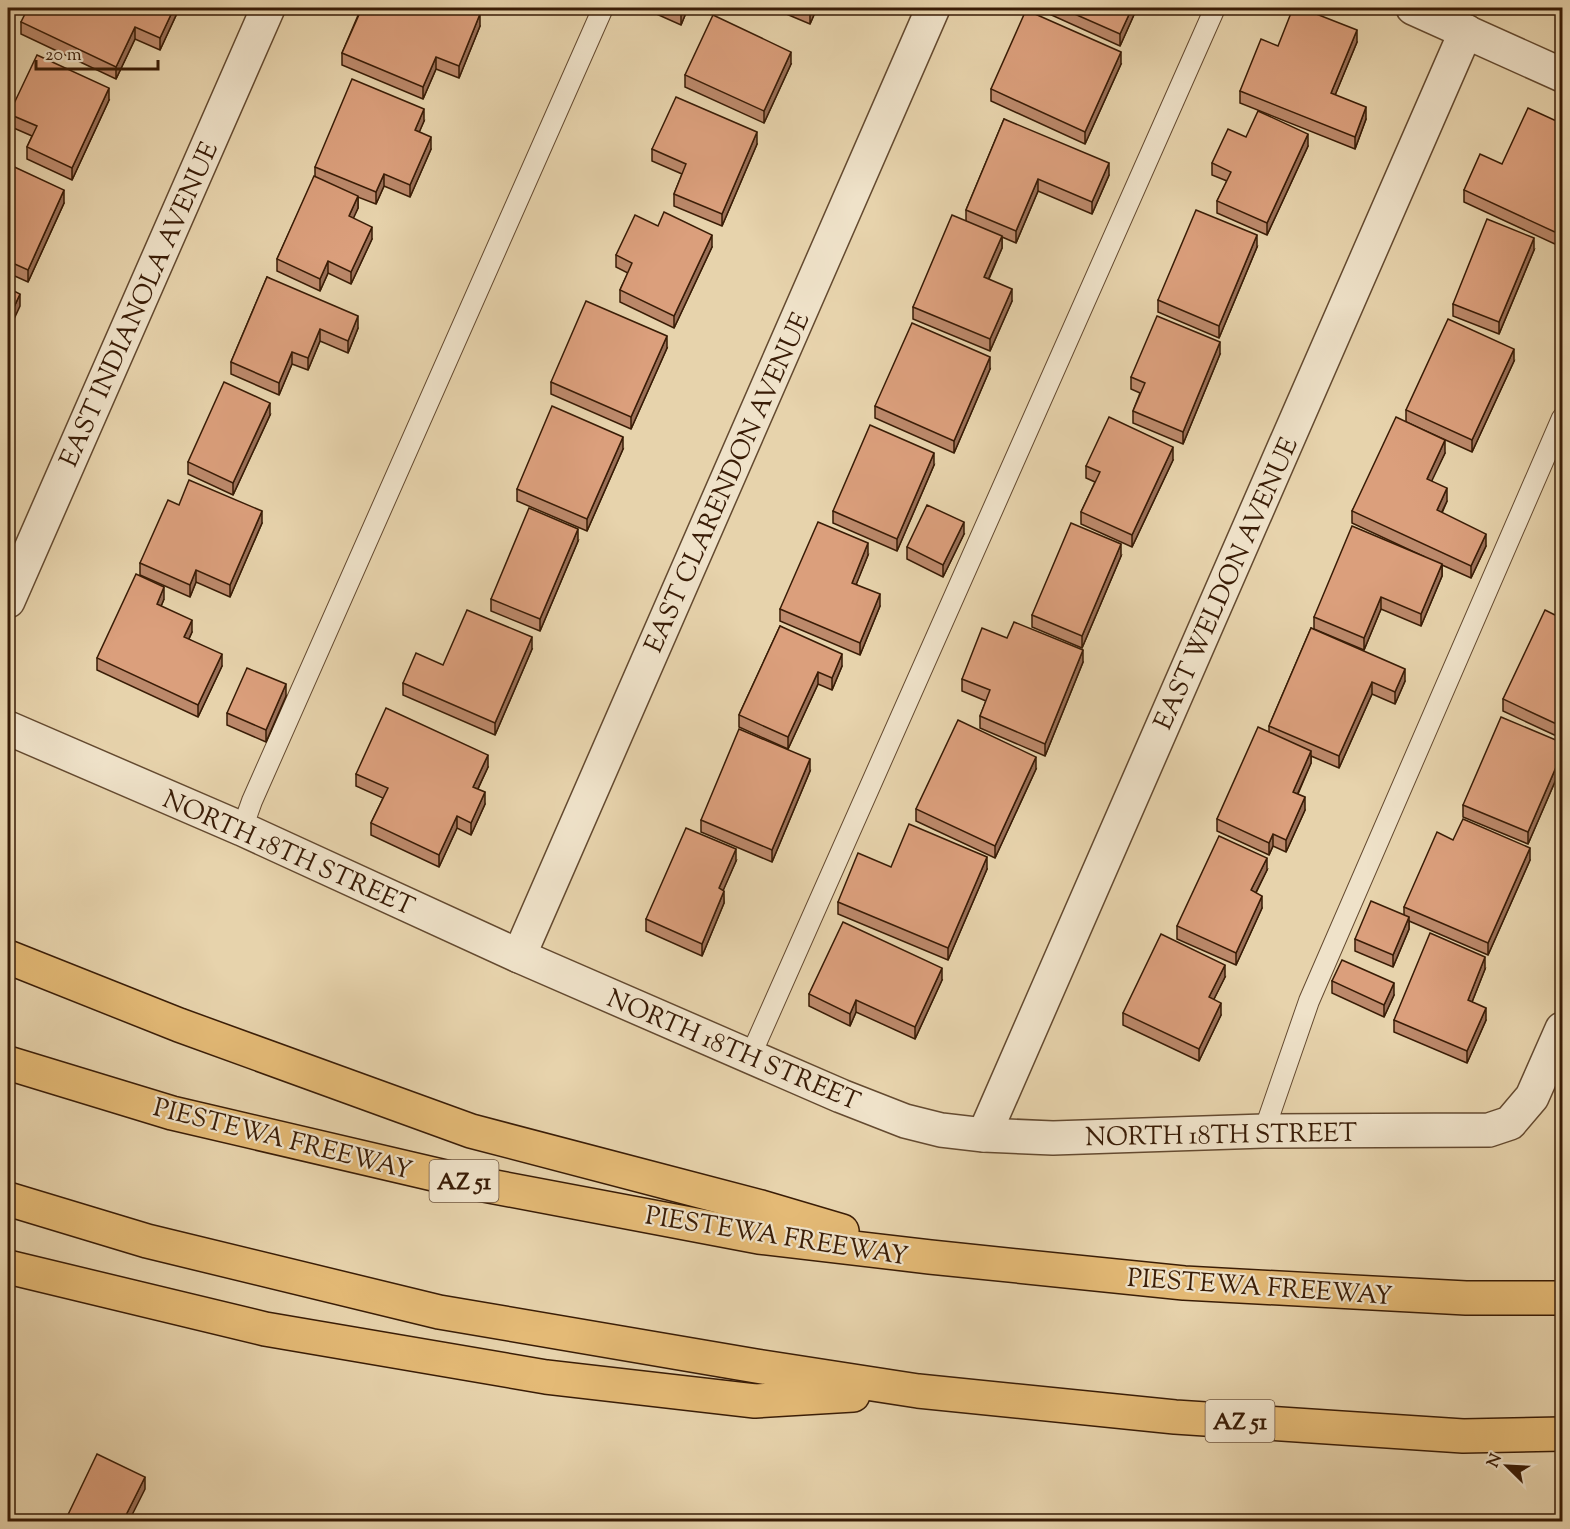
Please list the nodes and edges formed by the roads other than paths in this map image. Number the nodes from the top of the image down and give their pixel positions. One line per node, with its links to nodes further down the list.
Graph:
1 (268, 8): 9 (street, EAST INDIANOLA AVENUE)
2 (603, 8): 11 (lane)
3 (933, 8): 12 (street, EAST CLARENDON AVENUE)
4 (1215, 8): 15 (lane)
5 (1413, 8): 6 (street)
6 (1466, 31): 7 (street); 18 (street, EAST WELDON AVENUE)
7 (1563, 75)
8 (1563, 418): 17 (lane)
9 (8, 601)
10 (8, 728): 11 (street, NORTH 18TH STREET)
11 (242, 830): 12 (street, NORTH 18TH STREET)
12 (519, 956): 15 (street, NORTH 18TH STREET)
13 (8, 957): 20 (highway)
14 (1562, 1030): 17 (street, NORTH 18TH STREET)
15 (750, 1057): 18 (street, NORTH 18TH STREET)
16 (8, 1063): 20 (highway, PIESTEWA FREEWAY / AZ 51)
17 (1264, 1131): 18 (street, NORTH 18TH STREET)
18 (984, 1135)
19 (8, 1199): 23 (highway, AZ 51)
20 (930, 1257): 22 (highway, PIESTEWA FREEWAY / AZ 51)
21 (8, 1267): 23 (highway)
22 (1563, 1298)
23 (918, 1391): 24 (highway, AZ 51)
24 (1563, 1434)

